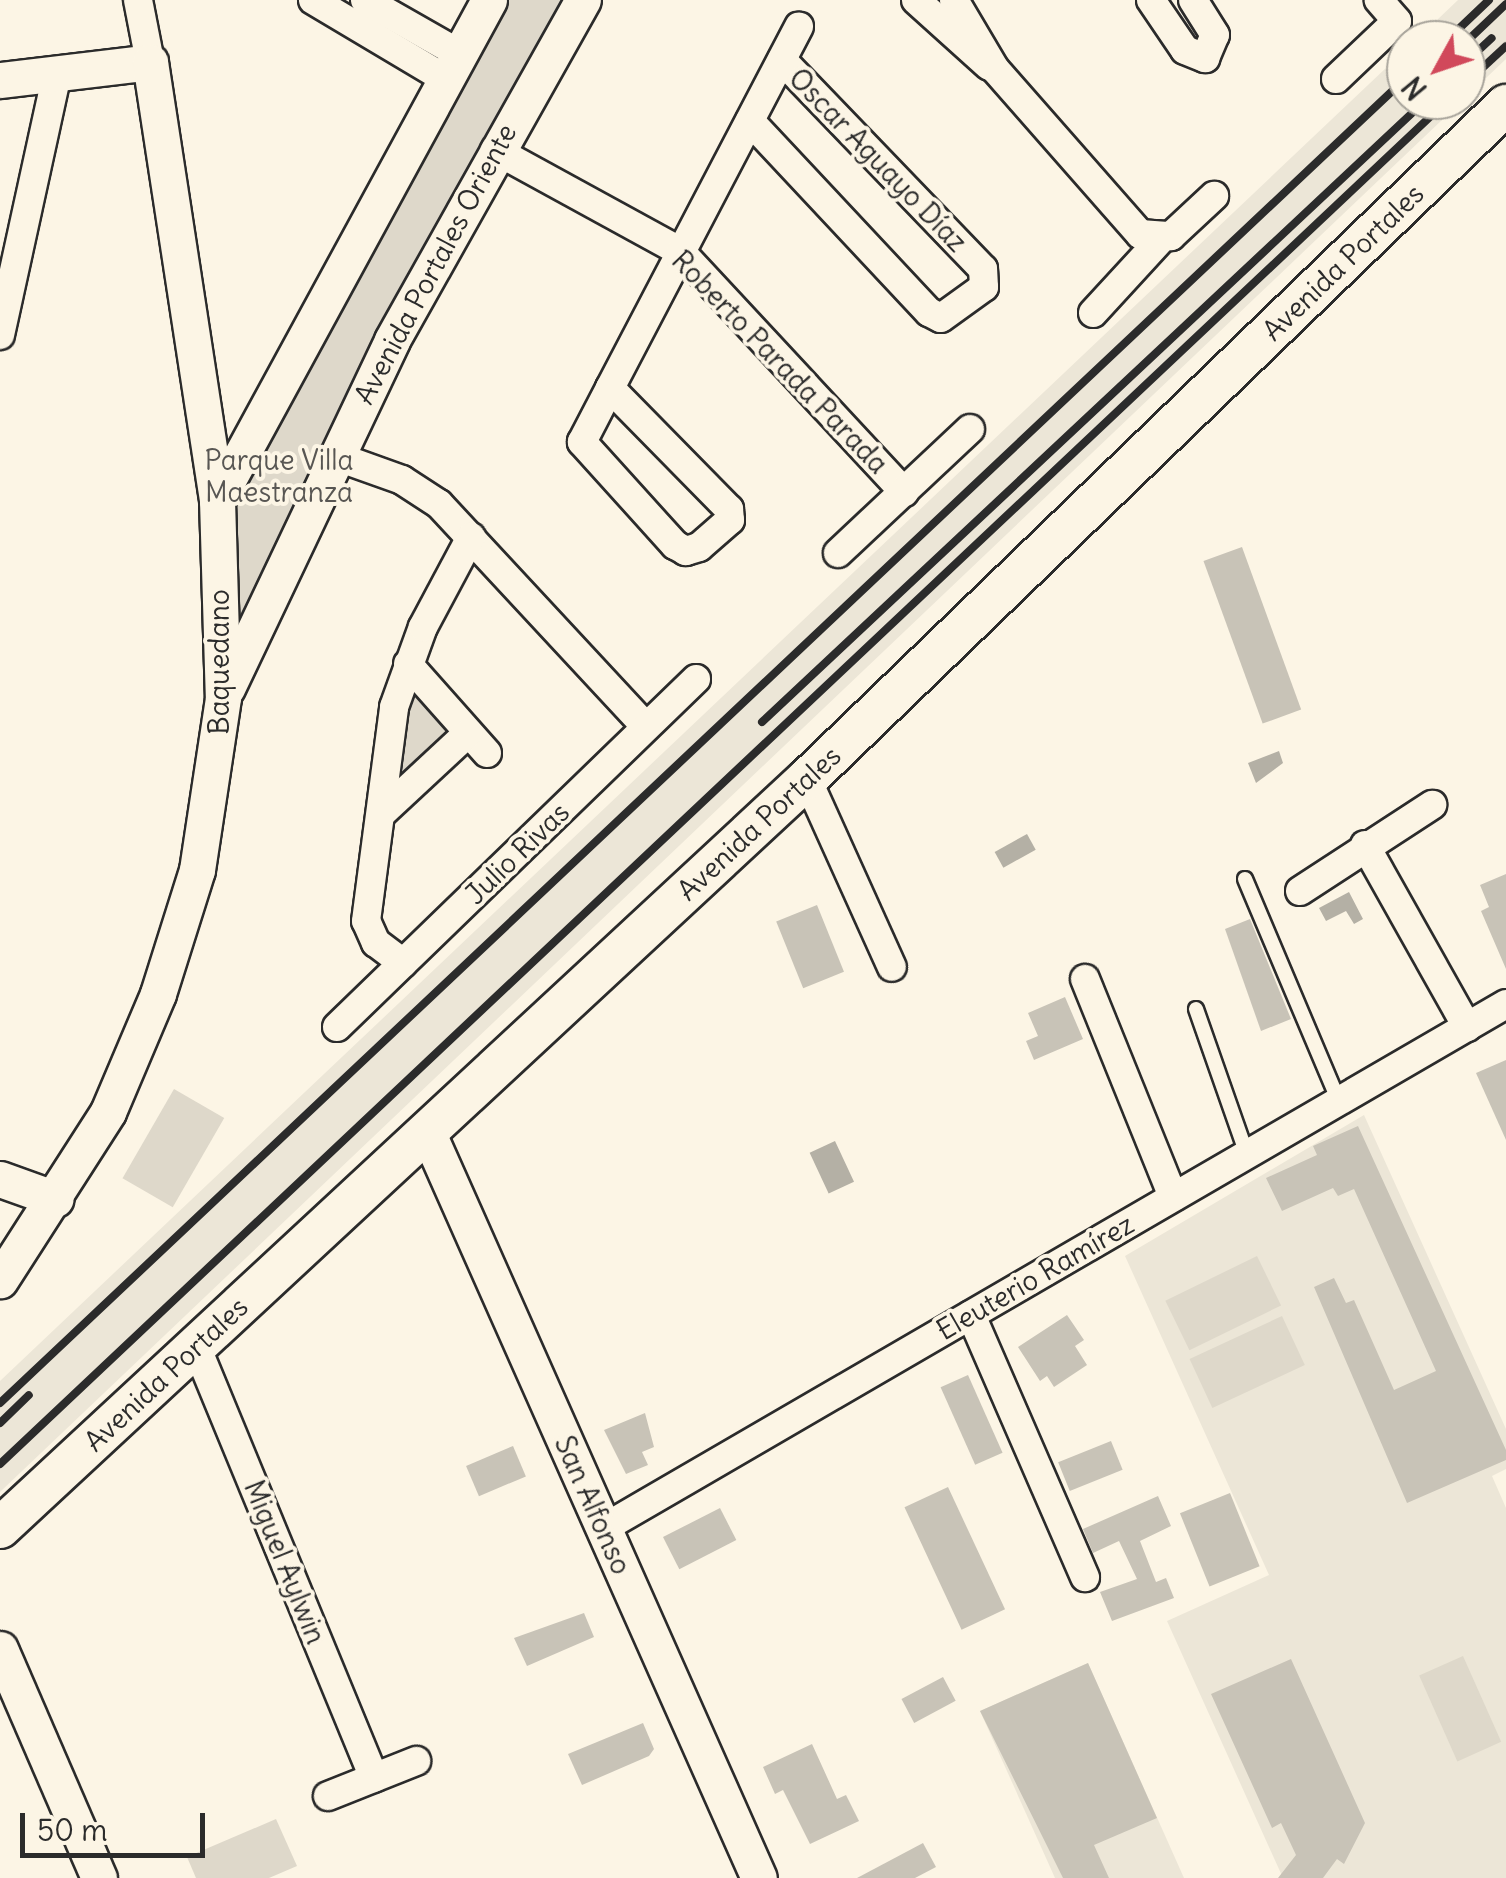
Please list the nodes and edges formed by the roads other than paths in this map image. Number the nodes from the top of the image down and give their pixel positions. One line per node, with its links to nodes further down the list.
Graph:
1 (138, 0): 13 (street, Baquedano)
2 (313, 0): 14 (street)
3 (365, 0): 14 (street)
4 (489, 0): 14 (street)
5 (583, 0): 21 (street, Avenida Portales Oriente)
6 (916, 0): 15 (street)
7 (954, 0): 15 (street)
8 (1151, 0): 9 (street)
9 (1193, 0)
10 (1380, 0): 17 (street)
11 (799, 26): 12 (street)
12 (782, 60): 20 (street); 20 (street, Oscar Aguayo Díaz)
13 (150, 62): 16 (street); 29 (street, Baquedano)
14 (450, 65): 28 (street)
15 (995, 69): 23 (street)
16 (57, 72): 18 (street); 26 (street)
17 (1336, 79)
18 (0, 80)
19 (1505, 108): 42 (main road, Avenida Portales)
20 (750, 121): 24 (street)
21 (495, 150): 24 (street, Roberto Parada Parada); 31 (street, Avenida Portales Oriente)
22 (1214, 196): 23 (street)
23 (1161, 239): 25 (street)
24 (681, 252): 27 (street); 32 (street, Roberto Parada Parada)
25 (1093, 313)
26 (0, 335)
27 (610, 388): 27 (street)
28 (266, 410): 29 (street); 33 (street)
29 (206, 412): 33 (street, Baquedano)
30 (970, 430): 32 (street, Roberto Parada Parada)
31 (335, 456): 34 (street); 37 (street, Avenida Portales Oriente)
32 (904, 492): 35 (street, Roberto Parada Parada)
33 (217, 500): 36 (street, Baquedano)
34 (472, 538): 38 (street); 41 (street)
35 (838, 554)
36 (220, 578): 37 (street); 40 (street, Baquedano)
37 (277, 582): 40 (street, Avenida Portales Oriente)
38 (408, 664): 44 (street); 44 (street)
39 (696, 679): 41 (street, Julio Rivas)
40 (223, 698): 60 (street, Baquedano)
41 (646, 728): 48 (street, Julio Rivas)
42 (808, 778): 49 (street); 56 (main road, Avenida Portales)
43 (1432, 805): 45 (street)
44 (382, 813): 48 (street)
45 (1365, 845): 47 (street); 54 (street)
46 (1245, 879): 55 (lane)
47 (1300, 891)
48 (403, 963): 53 (street, Julio Rivas)
49 (892, 967)
50 (1085, 979): 59 (street)
51 (1506, 1004): 54 (street, Eleuterio Ramírez)
52 (1196, 1009): 57 (lane)
53 (337, 1026)
54 (1467, 1026): 55 (street, Eleuterio Ramírez)
55 (1339, 1101): 57 (street, Eleuterio Ramírez)
56 (427, 1132): 63 (main road, Avenida Portales); 65 (street, San Alfonso)
57 (1246, 1155): 59 (street, Eleuterio Ramírez)
58 (0, 1179): 60 (street)
59 (1173, 1198): 62 (street, Eleuterio Ramírez)
60 (56, 1200): 61 (street, Baquedano)
61 (0, 1280)
62 (971, 1315): 65 (street, Eleuterio Ramírez); 66 (street)
63 (196, 1346): 64 (main road, Avenida Portales); 69 (street, Miguel Aylwin)
64 (0, 1528)
65 (604, 1528): 72 (street, San Alfonso)
66 (1085, 1576)
67 (0, 1649): 71 (street)
68 (416, 1761): 69 (street)
69 (374, 1778): 70 (street)
70 (328, 1796)
71 (99, 1878)
72 (759, 1878)

